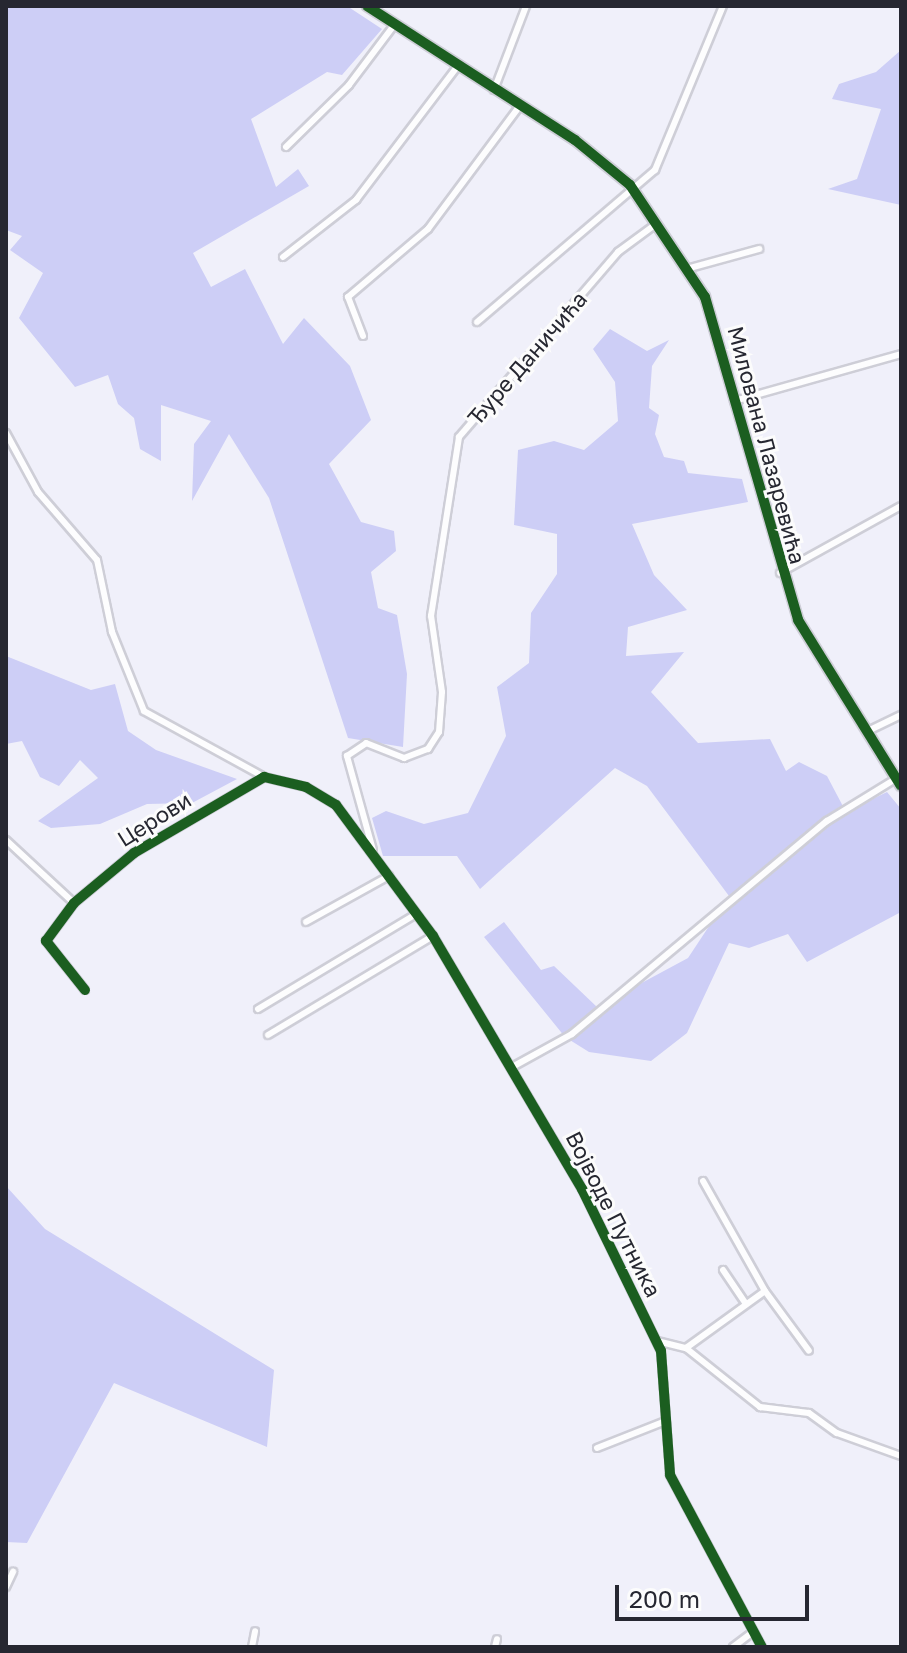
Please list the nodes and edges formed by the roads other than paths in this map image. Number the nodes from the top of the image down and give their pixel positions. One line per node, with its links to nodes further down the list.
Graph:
1 (367, 6): 4 (street, Милована Лазаревића)
2 (526, 6): 6 (street)
3 (723, 6): 9 (street)
4 (395, 24): 5 (street, Милована Лазаревића); 8 (street)
5 (457, 67): 6 (street, Милована Лазаревића); 12 (street)
6 (494, 90): 7 (street, Милована Лазаревића)
7 (519, 107): 9 (street, Милована Лазаревића); 15 (street)
8 (286, 147)
9 (630, 185): 10 (street, Милована Лазаревића); 14 (street)
10 (656, 224): 13 (street, Милована Лазаревића); 26 (street, Ђуре Даничића)
11 (759, 249): 13 (street)
12 (283, 257)
13 (686, 269): 17 (street, Милована Лазаревића)
14 (477, 322)
15 (363, 336)
16 (901, 354): 17 (street)
17 (734, 401): 20 (street, Милована Лазаревића)
18 (6, 433): 23 (street)
19 (901, 506): 20 (street)
20 (780, 573): 22 (street, Милована Лазаревића)
21 (901, 715): 22 (street)
22 (868, 731): 24 (street, Милована Лазаревића)
23 (264, 777): 26 (street, Војводе Путника); 28 (street, Церови)
24 (899, 782): 35 (street)
25 (6, 840): 28 (street)
26 (374, 853): 27 (street, Војводе Путника)
27 (389, 876): 29 (street, Војводе Путника); 30 (street)
28 (74, 903): 32 (street, Церови)
29 (416, 914): 31 (street, Војводе Путника); 33 (street)
30 (306, 922)
31 (433, 936): 34 (street); 35 (street, Војводе Путника)
32 (85, 990)
33 (258, 1009)
34 (268, 1035)
35 (514, 1066): 40 (street, Војводе Путника)
36 (703, 1181): 38 (street)
37 (723, 1270): 39 (street)
38 (765, 1291): 39 (street); 42 (street)
39 (746, 1304): 41 (street)
40 (657, 1341): 41 (street); 43 (street, Војводе Путника)
41 (686, 1348): 45 (street)
42 (809, 1351)
43 (663, 1422): 44 (street); 49 (street, Војводе Путника)
44 (597, 1448)
45 (901, 1456)
46 (13, 1572): 47 (street)
47 (6, 1587)
48 (255, 1631): 50 (street)
49 (753, 1632): 51 (street); 52 (street, Војводе Путника)
50 (252, 1647)
51 (733, 1647)
52 (762, 1647)

